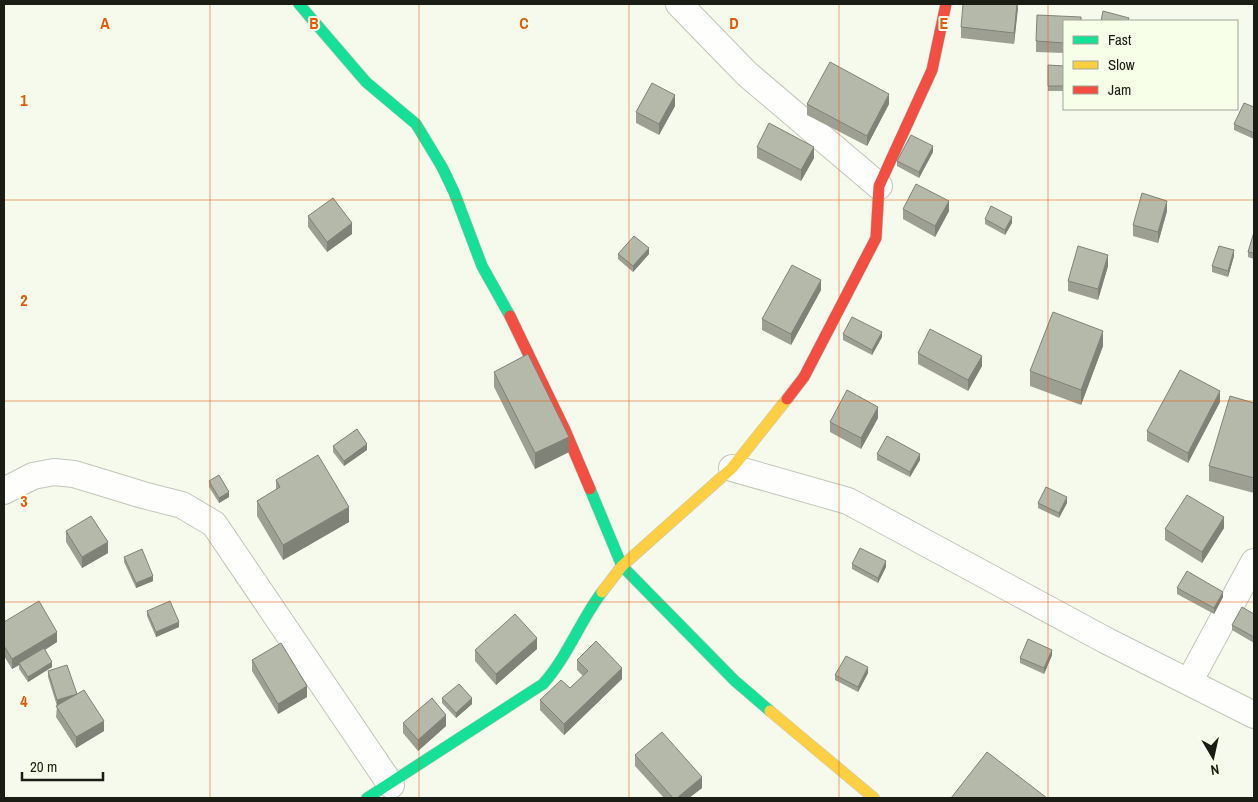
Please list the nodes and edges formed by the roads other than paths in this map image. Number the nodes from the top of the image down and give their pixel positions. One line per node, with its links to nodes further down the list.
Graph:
1 (300, 4): 8 (street)
2 (679, 4): 4 (street)
3 (946, 4): 4 (street)
4 (879, 186): 5 (street)
5 (732, 468): 8 (street); 9 (street)
6 (4, 491): 11 (street)
7 (1254, 562): 9 (street)
8 (622, 566): 11 (street); 13 (street)
9 (1189, 682): 10 (street)
10 (1254, 715)
11 (391, 784): 12 (street)
12 (368, 798)
13 (874, 798)

